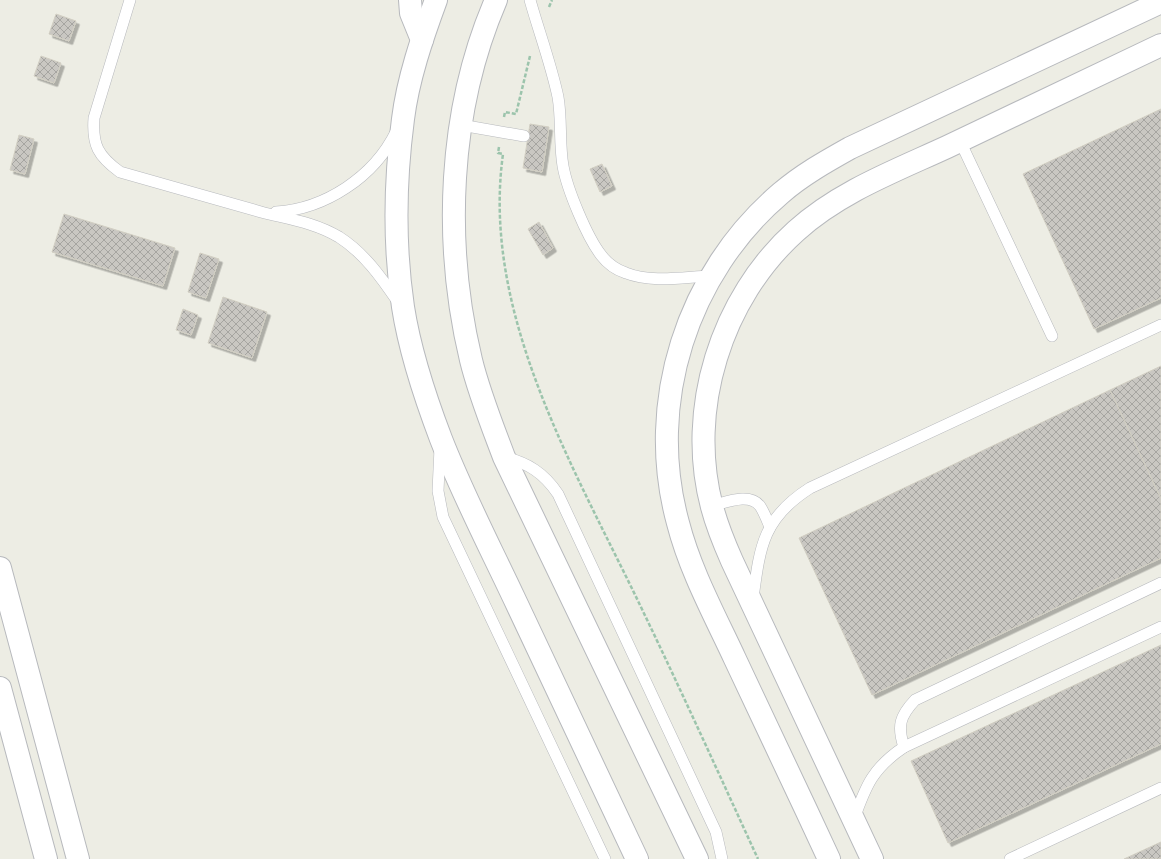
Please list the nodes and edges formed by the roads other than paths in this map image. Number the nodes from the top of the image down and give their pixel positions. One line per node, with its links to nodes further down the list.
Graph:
1 (130, 0): 13 (lane)
2 (410, 0): 7 (street)
3 (436, 0): 7 (street)
4 (530, 0): 14 (lane)
5 (499, 2): 10 (street)
6 (1161, 2): 14 (street)
7 (422, 40): 9 (street)
8 (1161, 45): 12 (street)
9 (403, 118): 13 (lane); 15 (street)
10 (461, 125): 11 (lane); 19 (street)
11 (524, 136)
12 (960, 141): 17 (lane); 20 (street)
13 (263, 212): 15 (lane)
14 (710, 276): 36 (street)
15 (403, 308): 18 (street)
16 (1161, 325): 21 (lane)
17 (1052, 336)
18 (441, 439): 32 (lane); 33 (street)
19 (504, 457): 34 (street); 35 (lane)
20 (712, 506): 21 (lane); 24 (street)
21 (770, 526): 24 (lane)
22 (0, 568): 31 (street)
23 (1161, 583): 27 (lane)
24 (753, 605): 29 (street)
25 (1161, 627): 27 (lane)
26 (0, 688): 30 (street)
27 (904, 747): 29 (lane)
28 (1161, 788): 38 (lane)
29 (854, 820): 37 (street)
30 (46, 859)
31 (78, 859)
32 (605, 859)
33 (637, 859)
34 (697, 859)
35 (722, 859)
36 (829, 859)
37 (872, 859)
38 (1010, 859)

